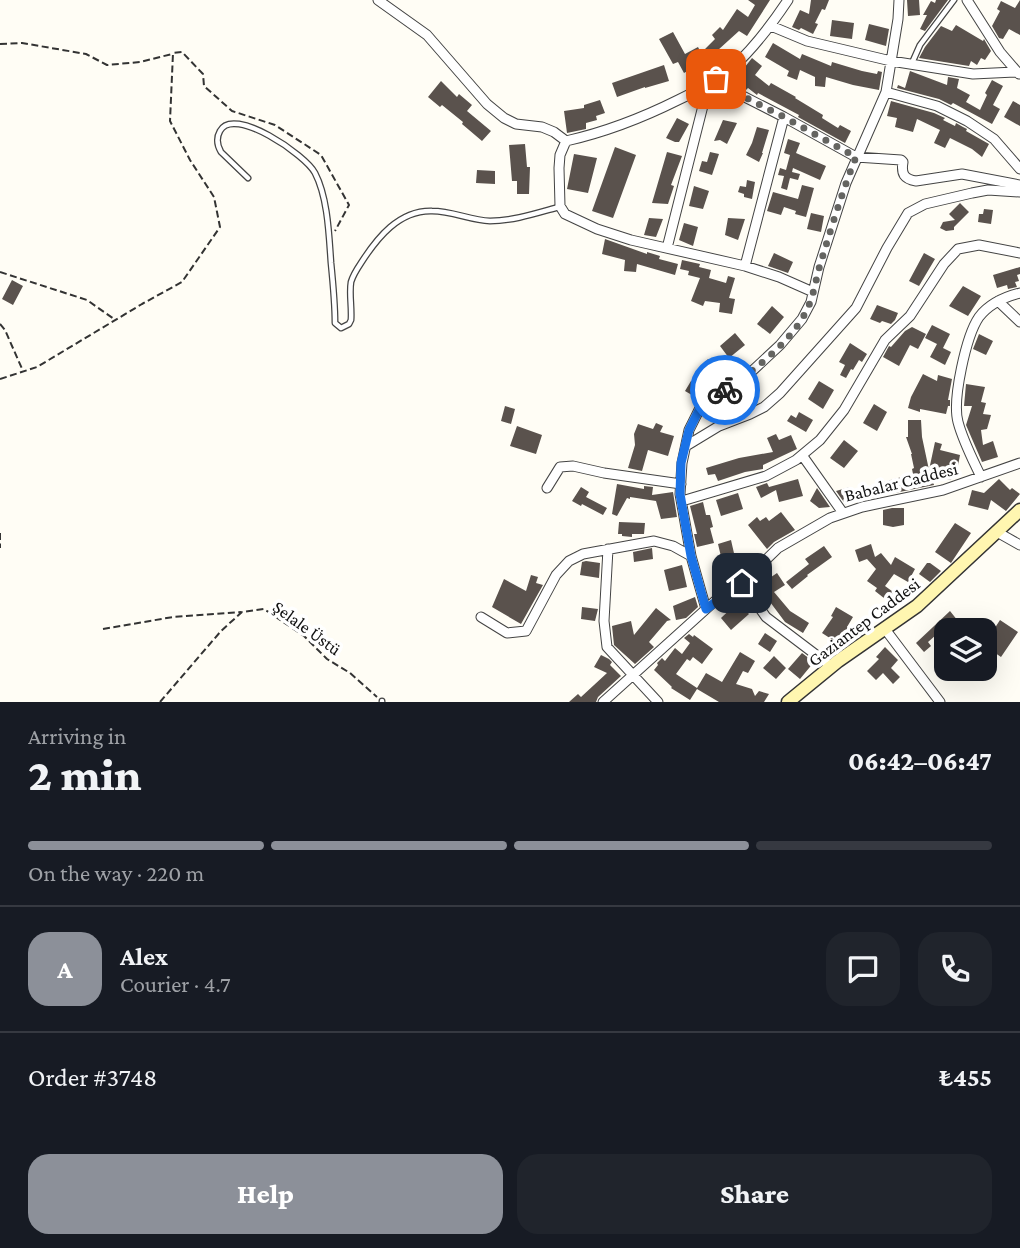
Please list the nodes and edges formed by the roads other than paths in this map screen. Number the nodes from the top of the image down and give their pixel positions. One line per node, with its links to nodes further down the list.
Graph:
1 (378, 0): 13 (street)
2 (788, 0): 6 (street)
3 (899, 0): 7 (street)
4 (954, 0): 8 (lane)
5 (967, 0): 9 (street)
6 (771, 26): 7 (street); 10 (street)
7 (891, 61): 8 (street); 11 (street)
8 (911, 64): 9 (street)
9 (1018, 73)
10 (712, 83): 12 (street); 13 (street); 20 (street)
11 (886, 92): 14 (street); 15 (street)
12 (784, 117): 14 (street); 22 (street)
13 (566, 141): 19 (street)
14 (856, 157): 17 (street); 23 (street)
15 (1020, 169)
16 (248, 178): 19 (lane)
17 (1020, 185)
18 (1020, 192): 27 (street)
19 (560, 206): 20 (street)
20 (667, 248): 22 (street)
21 (1020, 253): 28 (street)
22 (744, 266): 23 (street)
23 (813, 292): 27 (street)
24 (1020, 293): 25 (street)
25 (998, 301): 26 (street); 30 (street)
26 (1020, 320)
27 (686, 446): 31 (street)
28 (802, 455): 33 (street); 35 (street)
29 (1020, 463): 30 (street, Babalar Caddesi)
30 (981, 477): 35 (street, Babalar Caddesi)
31 (681, 484): 32 (street); 33 (street)
32 (547, 488)
33 (682, 501): 39 (street)
34 (1020, 510): 36 (main road, Gaziantep Caddesi)
35 (843, 513): 40 (street, Babalar Caddesi)
36 (997, 532): 37 (street); 43 (main road, Gaziantep Caddesi)
37 (1020, 545)
38 (608, 549): 39 (street); 42 (street); 45 (street)
39 (691, 556): 41 (street)
40 (742, 583): 41 (street, Babalar Caddesi); 44 (street)
41 (706, 609): 45 (street, Babalar Caddesi)
42 (481, 617)
43 (885, 629): 44 (main road, Gaziantep Caddesi); 49 (street)
44 (832, 667): 48 (main road, Gaziantep Caddesi)
45 (633, 676): 46 (street, Babalar Caddesi); 47 (street)
46 (603, 702)
47 (658, 702)
48 (788, 702)
49 (940, 702)

